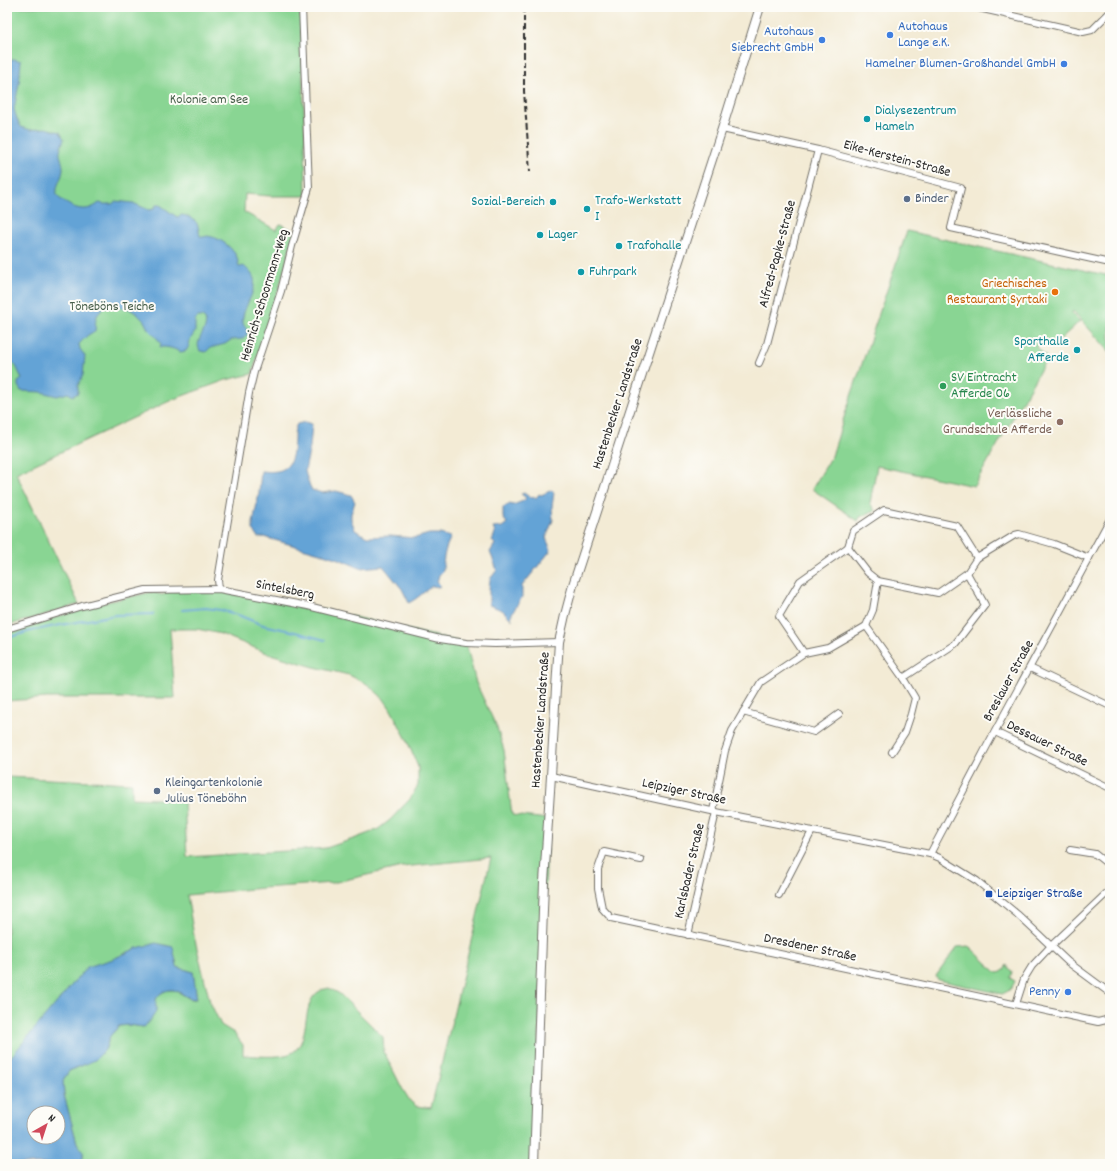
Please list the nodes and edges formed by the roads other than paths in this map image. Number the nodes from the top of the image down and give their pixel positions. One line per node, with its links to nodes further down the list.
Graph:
1 (302, 7): 15 (street, Heinrich-Schoormann-Weg)
2 (760, 7): 5 (main road, Hastenbecker Landstraße)
3 (974, 7): 4 (street)
4 (1110, 12)
5 (722, 129): 6 (street, Eike-Kerstein-Straße); 18 (main road, Hastenbecker Landstraße)
6 (818, 150): 7 (street, Eike-Kerstein-Straße); 8 (street, Alfred-Papke-Straße)
7 (1110, 263)
8 (759, 363)
9 (1110, 519): 12 (street, Breslauer Straße)
10 (848, 547): 11 (street); 14 (street); 19 (street)
11 (978, 558): 12 (street); 13 (street)
12 (1089, 558): 20 (street, Breslauer Straße)
13 (967, 573): 14 (street); 21 (street)
14 (878, 581): 16 (street)
15 (219, 589): 17 (street, Sintelsberg); 18 (street, Sintelsberg)
16 (866, 626): 19 (street); 21 (street)
17 (7, 629)
18 (559, 642): 27 (main road, Hastenbecker Landstraße)
19 (804, 653): 23 (street, Karlsbader Straße)
20 (1030, 668): 22 (street); 25 (street, Breslauer Straße)
21 (903, 678): 26 (street)
22 (1110, 706)
23 (743, 712): 24 (street); 29 (street, Karlsbader Straße)
24 (839, 714)
25 (995, 732): 28 (street, Dessauer Straße); 32 (street, Breslauer Straße)
26 (892, 752)
27 (551, 776): 29 (street, Leipziger Straße); 42 (main road, Hastenbecker Landstraße)
28 (1110, 788)
29 (715, 811): 30 (street, Leipziger Straße); 37 (street, Karlsbader Straße)
30 (812, 831): 32 (street, Leipziger Straße); 36 (street)
31 (1070, 850): 34 (street)
32 (930, 854): 38 (street, Leipziger Straße)
33 (641, 860): 37 (street, Dresdener Straße)
34 (1110, 866)
35 (1110, 890): 38 (street)
36 (779, 895)
37 (688, 935): 40 (street, Dresdener Straße)
38 (1050, 946): 39 (street, Leipziger Straße); 40 (street)
39 (1110, 994)
40 (1016, 1004): 41 (street, Dresdener Straße)
41 (1110, 1019)
42 (534, 1164)

